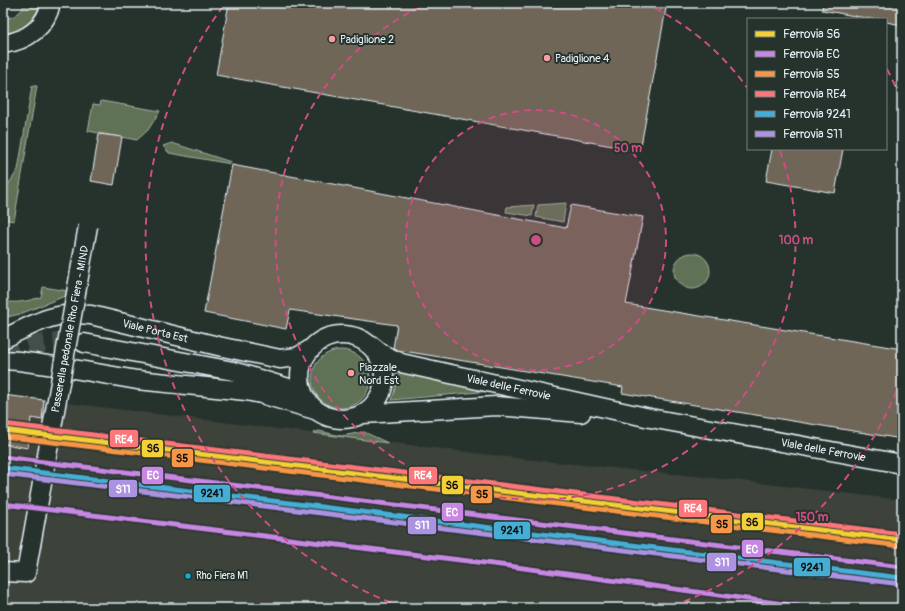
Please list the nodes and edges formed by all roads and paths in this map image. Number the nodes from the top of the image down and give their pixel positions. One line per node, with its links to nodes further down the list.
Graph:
1 (51, 3): 2 (street)
2 (6, 47)
3 (88, 226): 14 (street, Passerella pedonale Rho Fiera - MIND, bridge)
4 (3, 339): 7 (street, Viale Porta Est)
5 (84, 343): 9 (street)
6 (372, 346): 7 (street); 11 (street); 12 (street, Viale delle Ferrovie)
7 (306, 356): 9 (street); 10 (street)
8 (3, 360): 10 (street)
9 (233, 371): 10 (street)
10 (311, 405): 11 (street)
11 (363, 414): 12 (street, Viale delle Ferrovie)
12 (650, 418): 13 (street, Viale delle Ferrovie)
13 (902, 464)
14 (3, 572)

